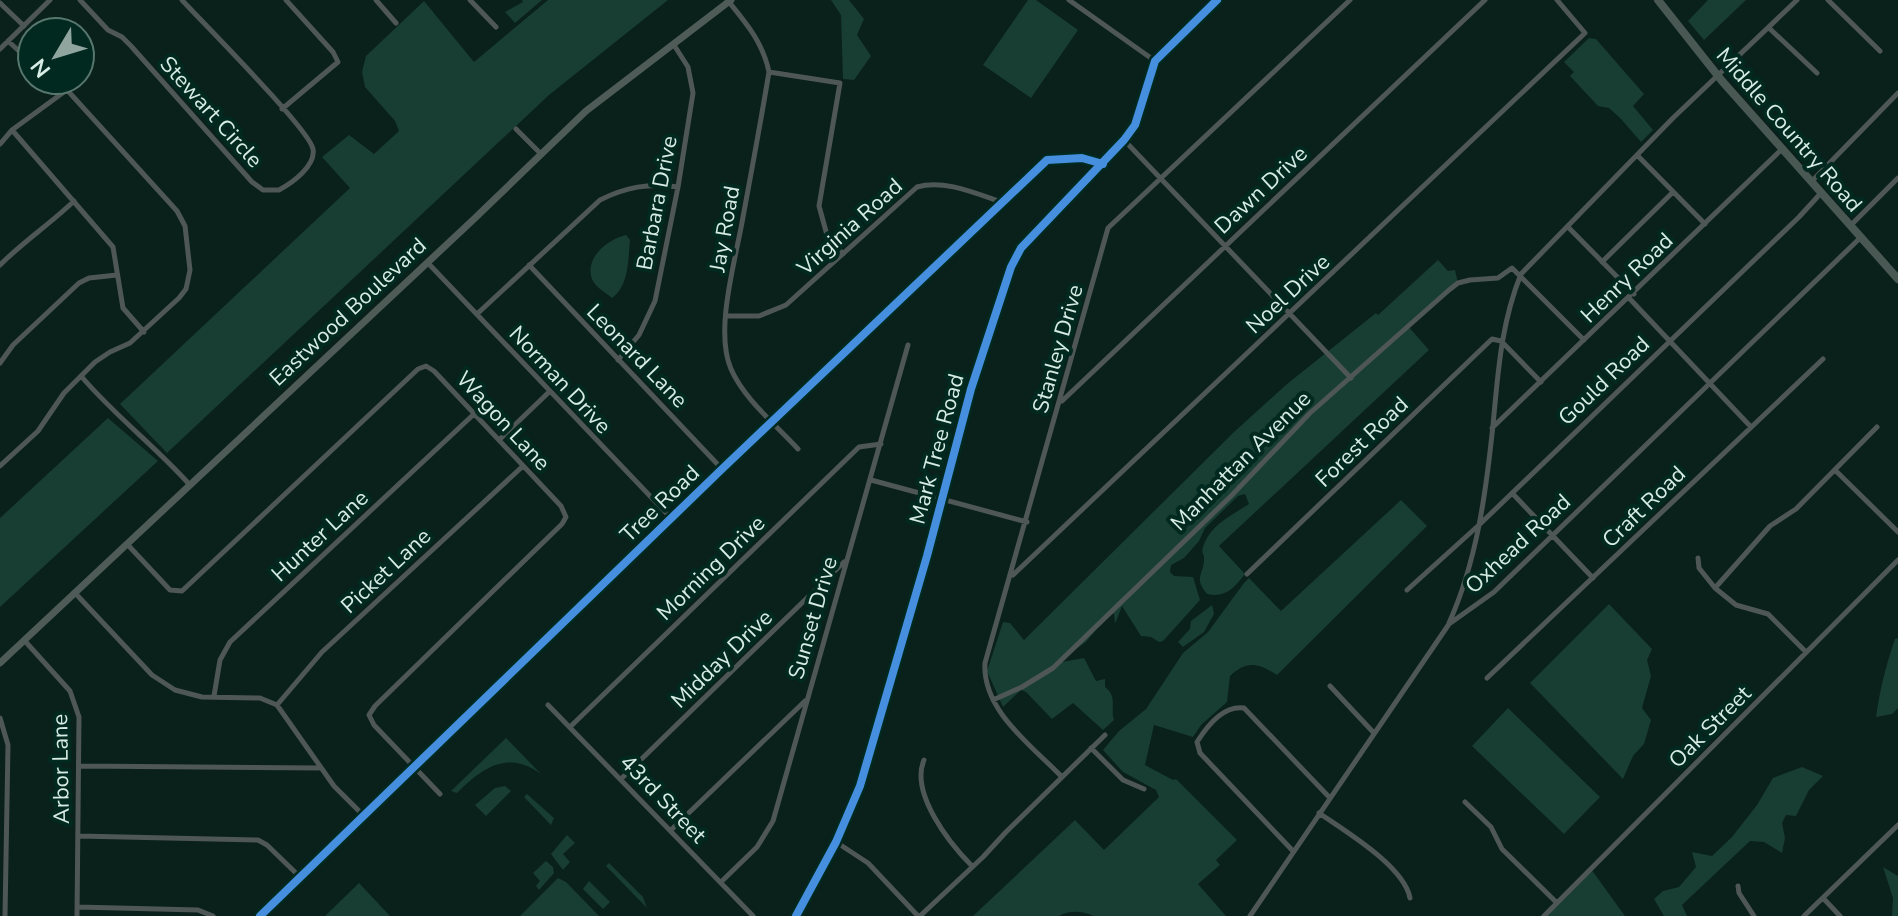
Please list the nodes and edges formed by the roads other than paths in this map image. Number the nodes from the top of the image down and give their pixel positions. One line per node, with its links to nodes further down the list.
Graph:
1 (50, 0): 17 (street)
2 (80, 0): 35 (street, Stewart Circle)
3 (182, 0): 35 (street, Stewart Circle)
4 (286, 0): 35 (street)
5 (470, 0): 20 (street)
6 (1069, 0): 28 (street)
7 (1217, 0): 28 (street, Mark Tree Road)
8 (1350, 0): 45 (street, Stanley Drive)
9 (1485, 0): 56 (street, Dawn Drive)
10 (1557, 0): 67 (street, Noel Drive)
11 (1658, 0): 31 (main road, Middle Country Road)
12 (1797, 0): 21 (street)
13 (1828, 0): 27 (street)
14 (378, 1): 19 (street)
15 (730, 1): 24 (street, Eastwood Boulevard); 29 (street)
16 (0, 3): 18 (street)
17 (34, 16)
18 (16, 18)
19 (396, 23)
20 (496, 27)
21 (1769, 28): 30 (street); 31 (street)
22 (16, 34): 23 (street)
23 (8, 41): 25 (street); 26 (street)
24 (674, 45): 41 (street, Eastwood Boulevard); 47 (street, Barbara Drive)
25 (16, 48)
26 (0, 49)
27 (1880, 51)
28 (1155, 61): 38 (street, Mark Tree Road)
29 (769, 72): 57 (street); 68 (street, Jay Road)
30 (1817, 73)
31 (1717, 75): 40 (main road, Middle Country Road); 42 (street)
32 (1898, 93): 46 (street)
33 (58, 96): 37 (street)
34 (74, 96): 69 (street)
35 (282, 109)
36 (516, 129): 41 (street)
37 (12, 130): 39 (street); 50 (street)
38 (1124, 140): 43 (street, Mark Tree Road); 45 (street)
39 (0, 144)
40 (1782, 149): 46 (main road, Middle Country Road); 52 (street, Henry Road)
41 (542, 154): 58 (street, Eastwood Boulevard)
42 (1637, 155): 48 (street); 54 (street)
43 (1103, 164): 51 (street, Tree Road); 98 (street, Mark Tree Road)
44 (1898, 178): 53 (street)
45 (1162, 179): 56 (street); 82 (street, Stanley Drive)
46 (1810, 182): 49 (main road, Middle Country Road)
47 (678, 187): 61 (street); 75 (street, Barbara Drive)
48 (1673, 192): 52 (street); 59 (street)
49 (1821, 193): 53 (main road, Middle Country Road); 72 (street, Gould Road)
50 (74, 201): 60 (street); 63 (street)
51 (1001, 202): 57 (street, Virginia Road); 84 (street, Tree Road)
52 (1705, 224): 65 (street, Henry Road)
53 (1850, 226): 55 (main road, Middle Country Road)
54 (1568, 227): 59 (street); 62 (street)
55 (1860, 238): 64 (main road, Middle Country Road); 80 (street, Oxhead Road)
56 (1226, 246): 67 (street); 82 (street, Dawn Drive)
57 (843, 254): 68 (street, Virginia Road)
58 (427, 262): 66 (street, Norman Drive); 96 (street, Eastwood Boulevard)
59 (1602, 262): 65 (street)
60 (0, 265)
61 (529, 265): 66 (street); 75 (street, Leonard Lane)
62 (1521, 274): 70 (street); 71 (street); 78 (street, Manhattan Avenue)
63 (117, 275): 69 (street); 76 (street)
64 (1898, 279)
65 (1632, 296): 70 (street, Henry Road); 72 (street)
66 (477, 314): 81 (street, Norman Drive)
67 (1291, 314): 78 (street); 109 (street, Noel Drive)
68 (727, 316): 84 (street, Jay Road)
69 (144, 332): 77 (street)
70 (1584, 340): 79 (street, Henry Road)
71 (1501, 341): 79 (street); 87 (street); 108 (street, Forest Road)
72 (1669, 341): 80 (street); 97 (street, Gould Road)
73 (908, 345): 89 (street, Sunset Drive)
74 (1823, 359): 85 (street, Craft Road)
75 (618, 360): 93 (street, Leonard Lane)
76 (0, 363)
77 (81, 376): 91 (street); 96 (street)
78 (1351, 378): 121 (street, Manhattan Avenue)
79 (1541, 382): 87 (street, Henry Road)
80 (1709, 385): 85 (street); 103 (street, Oxhead Road)
81 (549, 392): 88 (street); 99 (street, Norman Drive)
82 (1059, 403): 100 (street, Stanley Drive)
83 (474, 414): 88 (street, Wagon Lane); 104 (street, Wagon Lane); 120 (street, Hunter Lane)
84 (773, 421): 90 (street, Jay Road); 93 (street, Tree Road)
85 (1751, 427): 110 (street, Craft Road)
86 (1877, 427): 94 (street)
87 (1492, 428): 101 (street)
88 (499, 440): 92 (street, Wagon Lane)
89 (881, 444): 95 (street, Sunset Drive); 126 (street, Morning Drive)
90 (798, 449)
91 (0, 466)
92 (523, 466): 123 (street, Picket Lane); 132 (street, Wagon Lane)
93 (722, 469): 99 (street, Tree Road)
94 (1835, 470): 102 (street); 111 (street)
95 (871, 480): 98 (street); 107 (street, Sunset Drive)
96 (189, 484): 104 (street, Eastwood Boulevard)
97 (1512, 493): 101 (street, Gould Road); 103 (street)
98 (943, 499): 100 (street); 145 (street, Mark Tree Road)
99 (671, 518): 132 (street, Tree Road)
100 (1027, 522): 109 (street, Stanley Drive)
101 (1479, 525): 112 (street, Gould Road); 114 (street)
102 (1898, 532)
103 (1552, 535): 110 (street); 114 (street, Oxhead Road)
104 (127, 544): 113 (street, Eastwood Boulevard)
105 (1698, 558): 111 (street)
106 (1898, 560): 116 (street, Oak Street)
107 (846, 561): 122 (street, Sunset Drive); 135 (street, Midday Drive)
108 (1247, 574)
109 (1011, 577): 121 (street, Stanley Drive)
110 (1593, 578): 118 (street, Craft Road)
111 (1715, 588): 116 (street)
112 (1407, 590)
113 (75, 593): 115 (street, Eastwood Boulevard); 120 (street)
114 (1449, 624): 127 (street, Oxhead Road)
115 (24, 640): 117 (street, Eastwood Boulevard); 131 (street, Arbor Lane)
116 (1806, 652): 153 (street, Oak Street)
117 (0, 663)
118 (1487, 678)
119 (1330, 686): 127 (street)
120 (214, 696): 123 (street)
121 (993, 700): 134 (street, Stanley Drive)
122 (806, 701): 143 (street); 149 (street, Sunset Drive)
123 (277, 705): 133 (street)
124 (548, 705): 126 (street, 43rd Street)
125 (0, 718): 156 (street)
126 (570, 727): 135 (street, 43rd Street)
127 (1373, 732): 138 (street, Oxhead Road)
128 (1105, 735): 129 (street)
129 (1091, 748): 134 (street); 136 (street)
130 (924, 760): 147 (street)
131 (80, 766): 133 (street); 144 (street, Arbor Lane)
132 (415, 767): 137 (street, Wagon Lane); 141 (street, Tree Road)
133 (320, 768): 141 (street)
134 (1061, 776): 147 (street)
135 (621, 779): 143 (street, 43rd Street)
136 (1144, 789)
137 (440, 794)
138 (1330, 798): 140 (street, Oxhead Road); 146 (street)
139 (1465, 802): 153 (street)
140 (1319, 813): 146 (street, Oxhead Road); 151 (street)
141 (363, 815): 148 (street, Tree Road)
142 (1898, 825): 152 (street)
143 (671, 830): 149 (street, 43rd Street)
144 (79, 836): 148 (street); 154 (street, Arbor Lane)
145 (836, 842): 161 (street, Mark Tree Road); 162 (street)
146 (1293, 851): 163 (street, Oxhead Road)
147 (972, 866): 162 (street)
148 (300, 877): 159 (street, Tree Road)
149 (721, 882): 160 (street, 43rd Street)
150 (1738, 886): 165 (street)
151 (1410, 898)
152 (1823, 898): 166 (street); 167 (street)
153 (1557, 903): 164 (street, Oak Street)
154 (77, 907): 155 (street); 157 (street, Arbor Lane)
155 (148, 912): 158 (street)
156 (5, 916)
157 (77, 916)
158 (213, 916)
159 (260, 916)
160 (753, 916)
161 (796, 916)
162 (919, 916)
163 (1250, 916)
164 (1544, 916)
165 (1754, 916)
166 (1804, 916)
167 (1840, 916)

